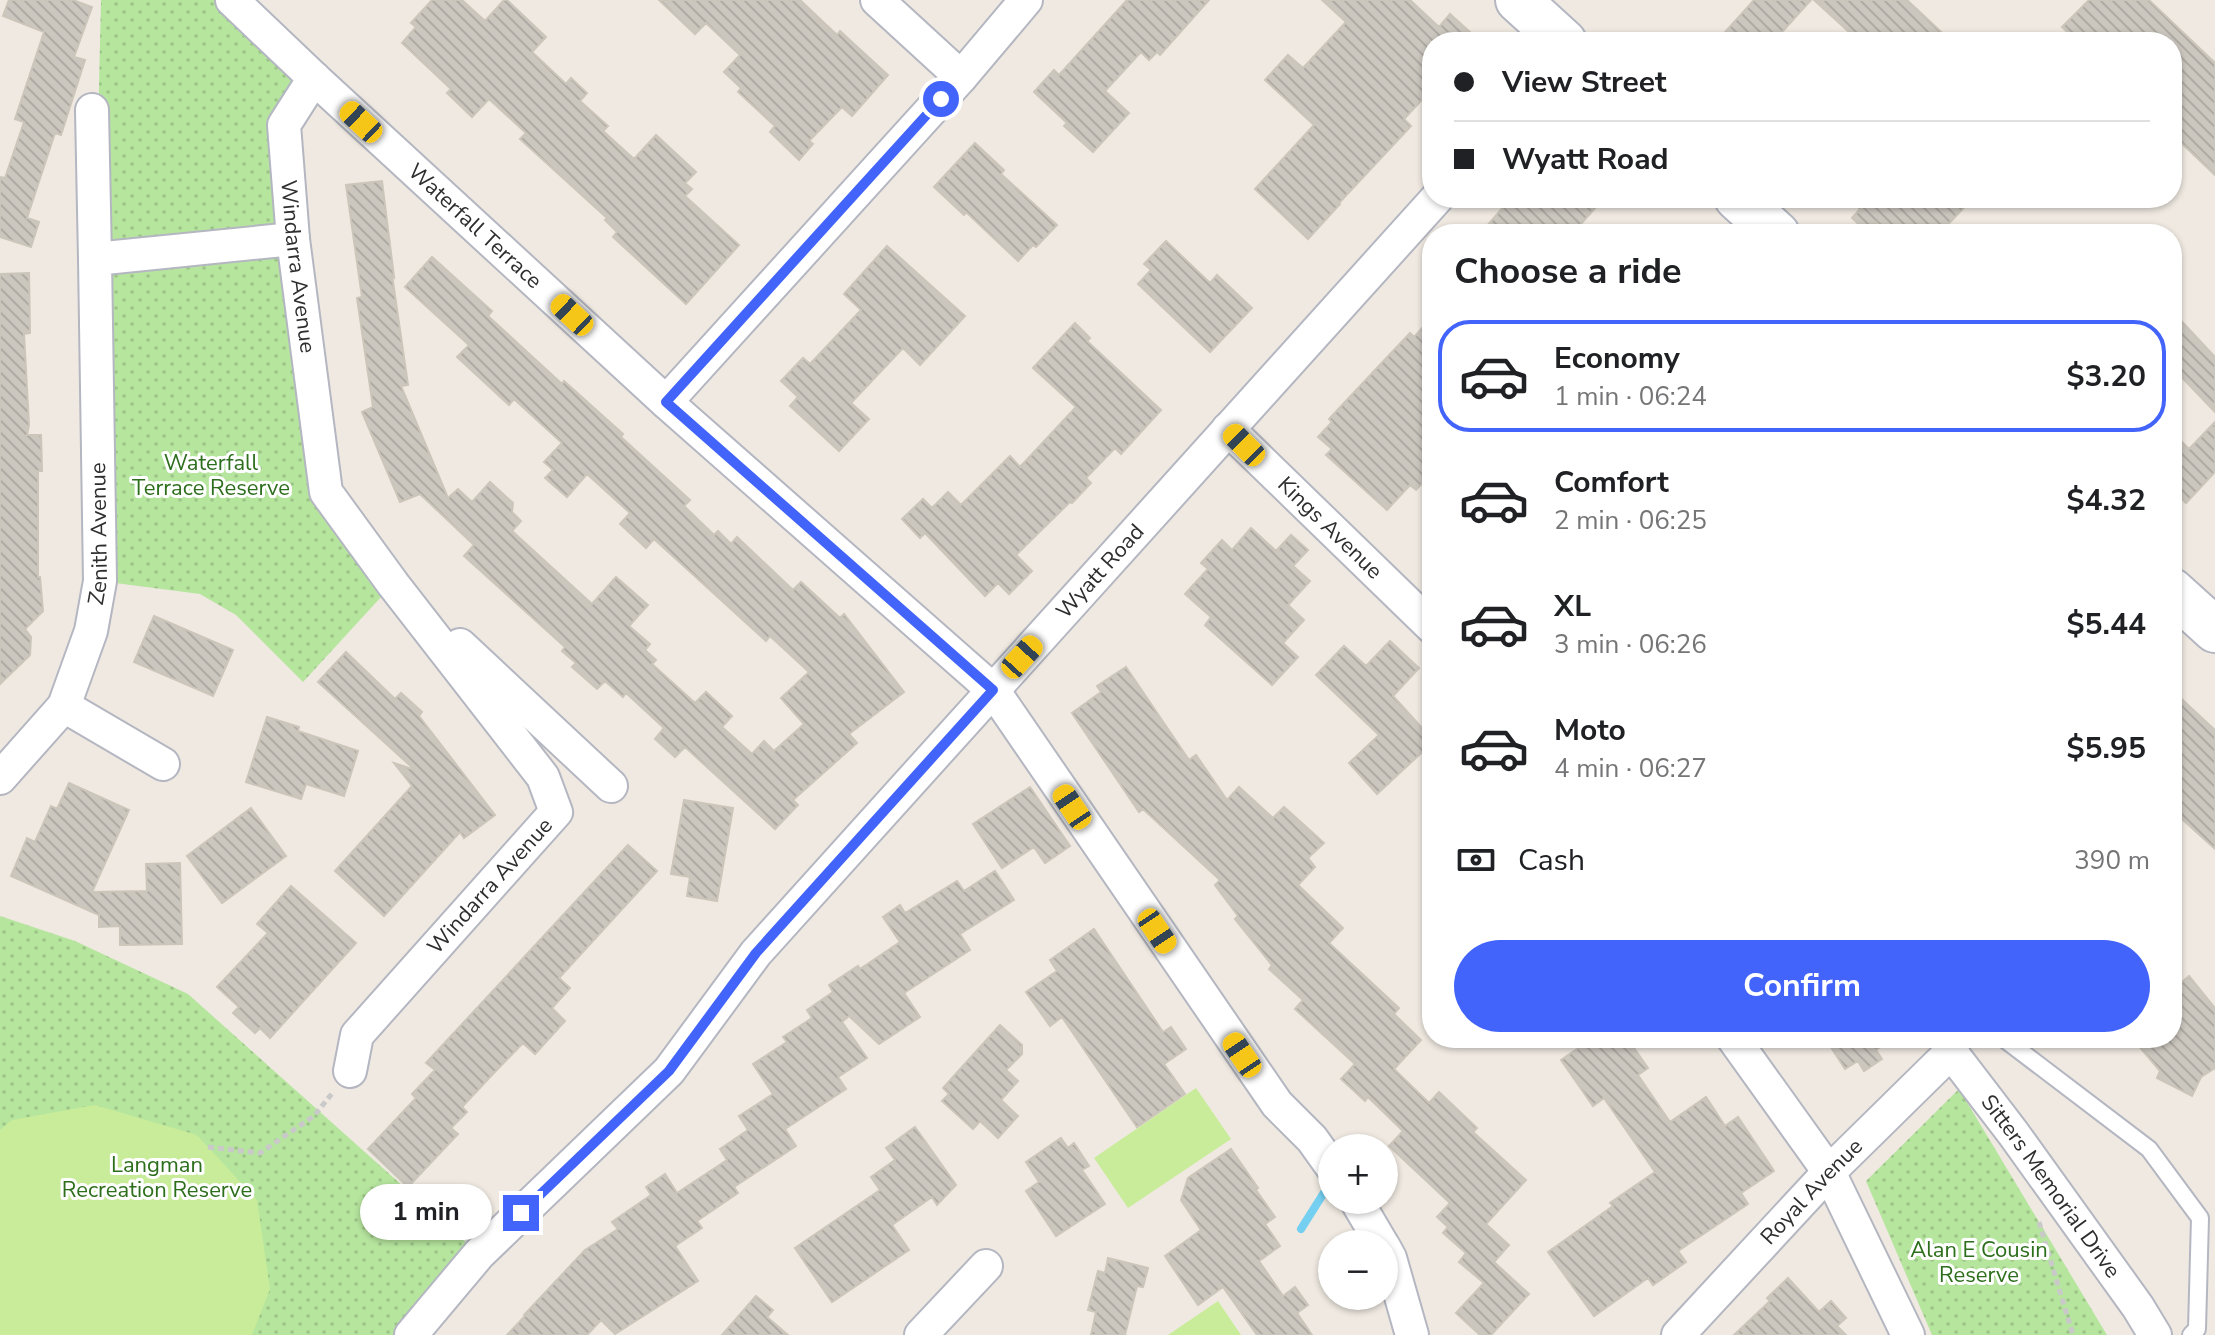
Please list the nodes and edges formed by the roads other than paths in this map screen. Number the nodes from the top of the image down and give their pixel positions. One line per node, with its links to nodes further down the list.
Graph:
1 (232, 0): 7 (street, Waterfall Terrace)
2 (877, 0): 6 (street)
3 (1026, 0): 6 (street)
4 (1518, 0): 5 (main road)
5 (1553, 32)
6 (961, 77): 14 (street)
7 (314, 78): 12 (street, Windarra Avenue); 14 (street, Waterfall Terrace)
8 (92, 110): 13 (street, Zenith Avenue)
9 (1428, 208): 15 (street, Wyatt Road)
10 (1748, 208): 11 (main road)
11 (1766, 224)
12 (293, 239): 13 (street); 16 (street, Windarra Avenue)
13 (95, 259): 21 (street, Zenith Avenue)
14 (666, 402): 20 (street, Waterfall Terrace)
15 (1228, 429): 18 (street, Kings Avenue); 20 (street, Wyatt Road)
16 (393, 584): 24 (street, Windarra Avenue); 29 (street, Windarra Avenue)
17 (2182, 600): 19 (main road)
18 (1422, 617)
19 (2215, 630)
20 (993, 690): 30 (street, Waterfall Terrace); 34 (street, Wyatt Road)
21 (64, 706): 22 (street); 23 (street, Zenith Avenue)
22 (163, 764)
23 (0, 778)
24 (611, 786)
25 (1740, 1048): 31 (street)
26 (1950, 1048): 31 (street, Royal Avenue)
27 (1955, 1048): 39 (street, Sitters Memorial Drive)
28 (2016, 1048): 40 (lane)
29 (350, 1071)
30 (1318, 1148)
31 (1829, 1172): 37 (street, Royal Avenue); 38 (street)
32 (986, 1266): 35 (street)
33 (1398, 1291): 36 (street)
34 (411, 1335)
35 (921, 1335)
36 (1412, 1335)
37 (1678, 1335)
38 (1908, 1335)
39 (2155, 1335)
40 (2191, 1335)

